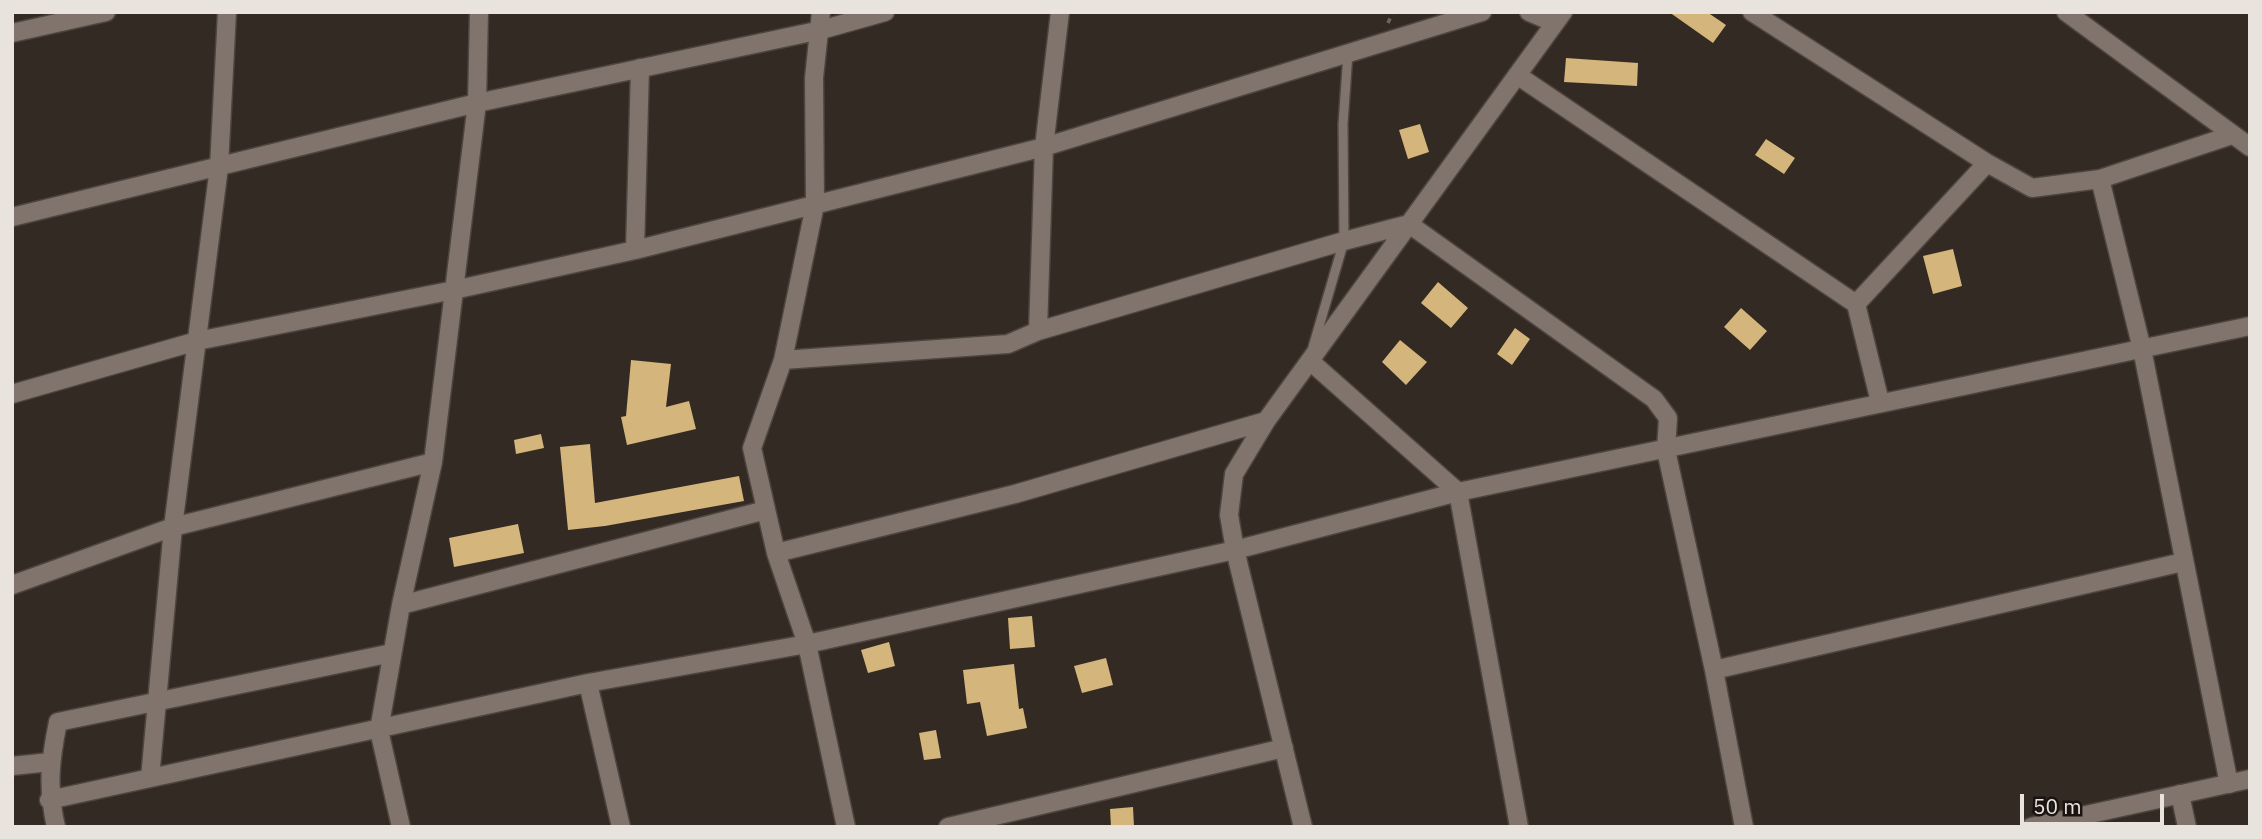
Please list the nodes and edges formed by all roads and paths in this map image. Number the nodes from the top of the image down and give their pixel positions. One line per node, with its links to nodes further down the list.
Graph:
1 (106, 12): 12 (street)
2 (227, 12): 21 (street)
3 (478, 12): 16 (street)
4 (885, 12): 11 (street)
5 (1060, 12): 18 (street)
6 (1482, 12): 13 (street)
7 (1529, 12): 10 (street)
8 (1752, 12): 20 (street)
9 (2066, 12): 17 (street)
10 (1559, 18): 15 (street)
11 (821, 21): 14 (street); 23 (street)
12 (12, 33)
13 (1348, 52): 18 (street); 26 (lane)
14 (640, 68): 16 (street); 27 (street)
15 (1517, 75): 25 (street); 29 (street)
16 (477, 103): 21 (street); 28 (street)
17 (2232, 135): 19 (street); 22 (street)
18 (1044, 147): 23 (street); 31 (street)
19 (2250, 147)
20 (1987, 163): 22 (street); 29 (street)
21 (219, 167): 24 (street); 32 (street)
22 (2100, 179): 33 (street)
23 (815, 205): 27 (street); 34 (street)
24 (12, 217)
25 (1409, 224): 26 (street); 35 (street); 39 (street)
26 (1344, 241): 31 (street); 35 (lane)
27 (635, 250): 28 (street)
28 (454, 290): 32 (street); 40 (street)
29 (1856, 304): 37 (street)
30 (2250, 326): 33 (street)
31 (1038, 331): 34 (street)
32 (197, 341): 36 (street); 43 (street)
33 (2142, 349): 37 (street); 46 (street)
34 (783, 360): 42 (street)
35 (1310, 361): 38 (street); 41 (street)
36 (12, 394)
37 (1880, 402): 39 (street)
38 (1266, 421): 44 (street); 45 (street)
39 (1666, 450): 41 (street); 51 (street)
40 (433, 462): 43 (street); 48 (street)
41 (1458, 492): 44 (street); 69 (street)
42 (766, 510): 45 (street); 48 (street)
43 (173, 527): 47 (street); 53 (street)
44 (1235, 550): 49 (street); 55 (street)
45 (776, 553): 49 (street)
46 (2183, 562): 51 (street); 60 (street)
47 (12, 585)
48 (401, 605): 50 (street)
49 (807, 644): 52 (street); 66 (street)
50 (392, 653): 53 (street); 54 (street)
51 (1714, 670): 70 (street)
52 (589, 682): 54 (street); 65 (street)
53 (158, 701): 56 (street); 58 (street)
54 (379, 730): 58 (street); 64 (street)
55 (1284, 748): 67 (street); 68 (street)
56 (50, 762): 57 (street); 62 (street)
57 (12, 766)
58 (150, 778): 62 (street)
59 (2250, 779): 60 (street)
60 (2229, 784): 61 (street)
61 (2180, 794): 71 (street); 72 (street)
62 (49, 800): 63 (street)
63 (55, 827)
64 (401, 827)
65 (621, 827)
66 (846, 827)
67 (948, 827)
68 (1303, 827)
69 (1519, 827)
70 (1745, 827)
71 (2031, 827)
72 (2187, 827)

